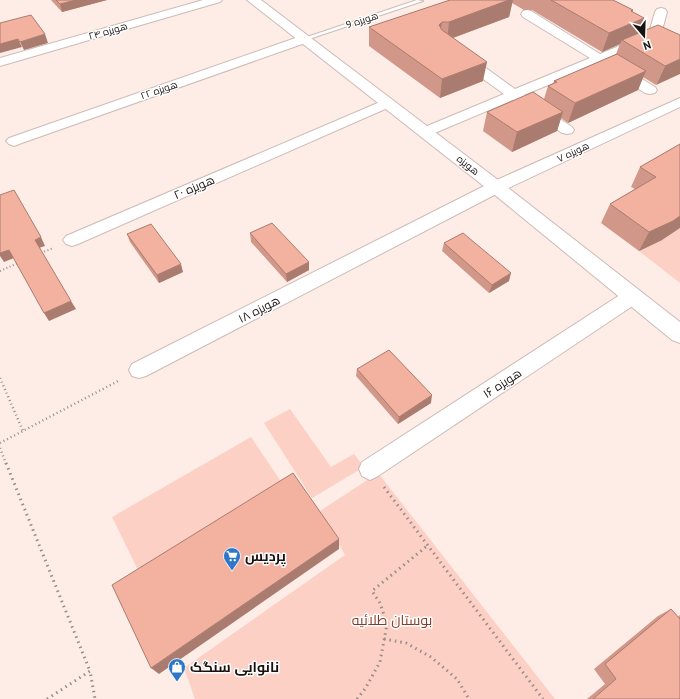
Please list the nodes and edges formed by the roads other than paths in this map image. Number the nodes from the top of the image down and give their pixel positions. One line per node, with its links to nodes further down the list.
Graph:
1 (216, 0): 11 (street, هویزه ‍۲۴)
2 (259, 1): 7 (street, هویزه)
3 (420, 1): 7 (lane, هویزه 9)
4 (661, 12): 6 (street)
5 (527, 14): 10 (street)
6 (654, 36): 8 (street); 10 (street)
7 (304, 39): 15 (street, هویزه); 18 (street, هویزه ‍۲۲)
8 (680, 43)
9 (452, 50): 13 (street)
10 (598, 59): 12 (street); 13 (street)
11 (0, 62)
12 (650, 90)
13 (514, 95): 16 (street); 17 (street)
14 (680, 102): 19 (street, هویزه ۷)
15 (387, 103): 17 (street, هویزه); 20 (street, هویزه ‍۲۰)
16 (567, 130)
17 (425, 132): 19 (street, هویزه)
18 (14, 141)
19 (496, 187): 21 (street, هویزه); 23 (street, هویزه ‍۱۸)
20 (72, 240)
21 (633, 296): 22 (street, هویزه); 24 (street, هویزه ‍۱۶)
22 (680, 334)
23 (139, 370)
24 (370, 469)

